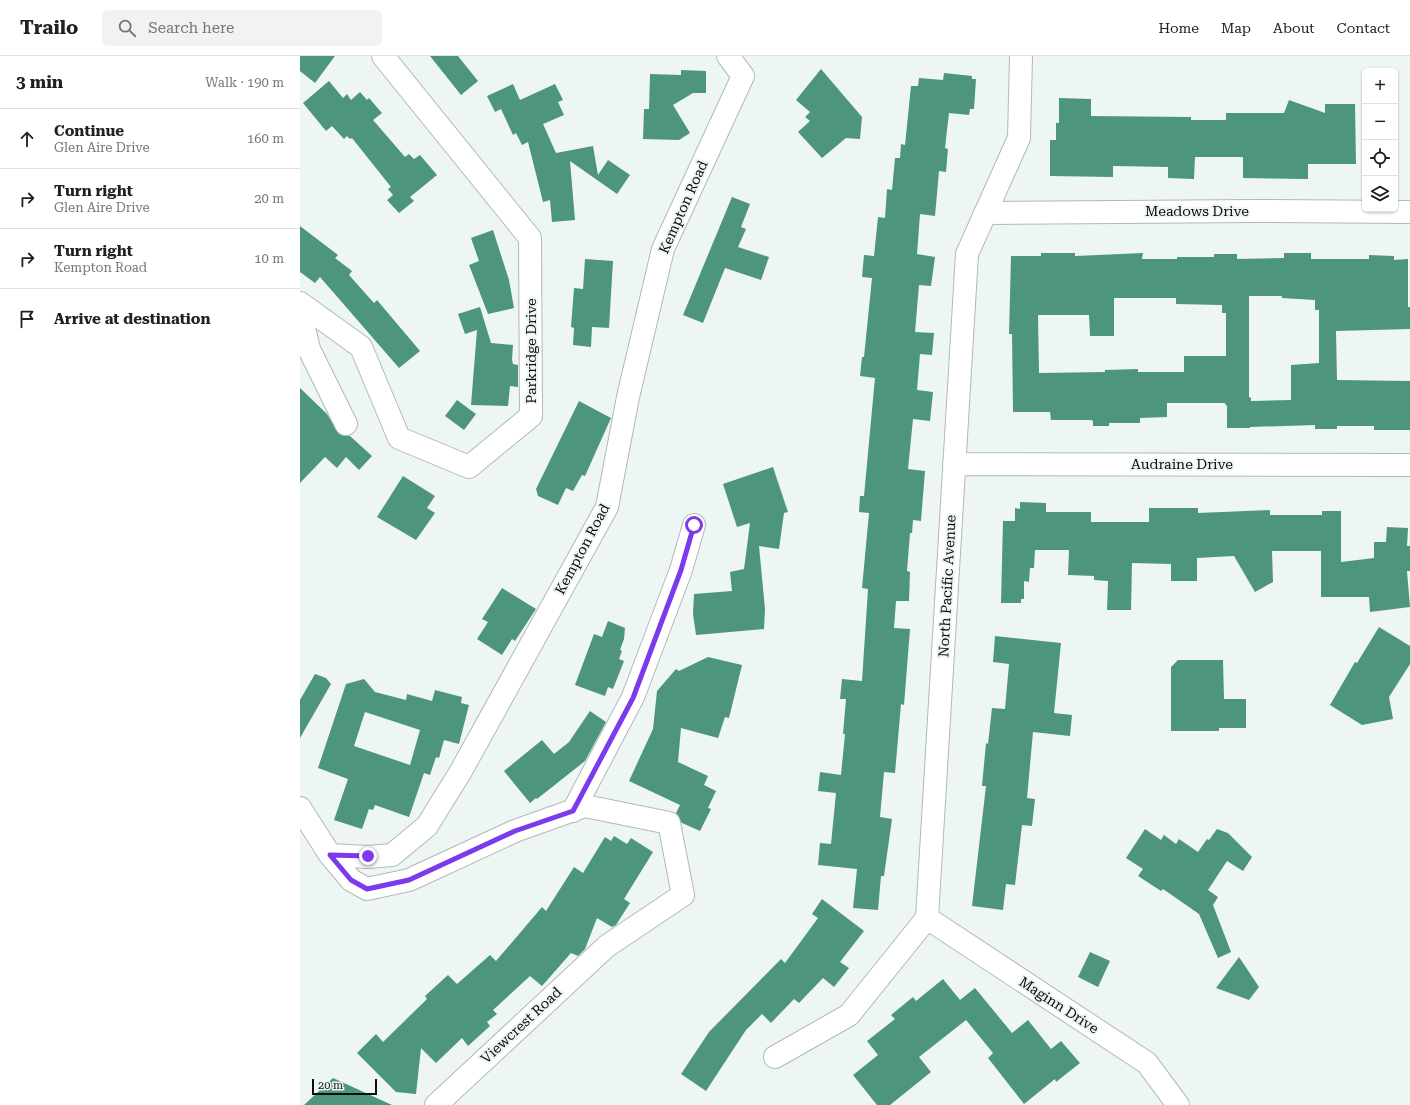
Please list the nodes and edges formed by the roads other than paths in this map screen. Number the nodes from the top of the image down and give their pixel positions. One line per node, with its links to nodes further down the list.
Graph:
1 (383, 56): 6 (street, Parkridge Drive)
2 (728, 56): 14 (street, Kempton Road)
3 (1021, 56): 5 (street, North Pacific Avenue)
4 (1410, 212): 5 (street, Meadows Drive)
5 (985, 213): 9 (street, North Pacific Avenue)
6 (300, 303)
7 (300, 311): 8 (street)
8 (346, 424)
9 (954, 464): 10 (street, Audraine Drive); 15 (street, North Pacific Avenue)
10 (1410, 464)
11 (694, 525): 13 (street)
12 (300, 808): 14 (street)
13 (573, 811): 14 (street); 17 (street, Viewcrest Road)
14 (330, 855)
15 (927, 918): 16 (street); 18 (street, Maginn Drive)
16 (775, 1058)
17 (436, 1105)
18 (1178, 1105)

